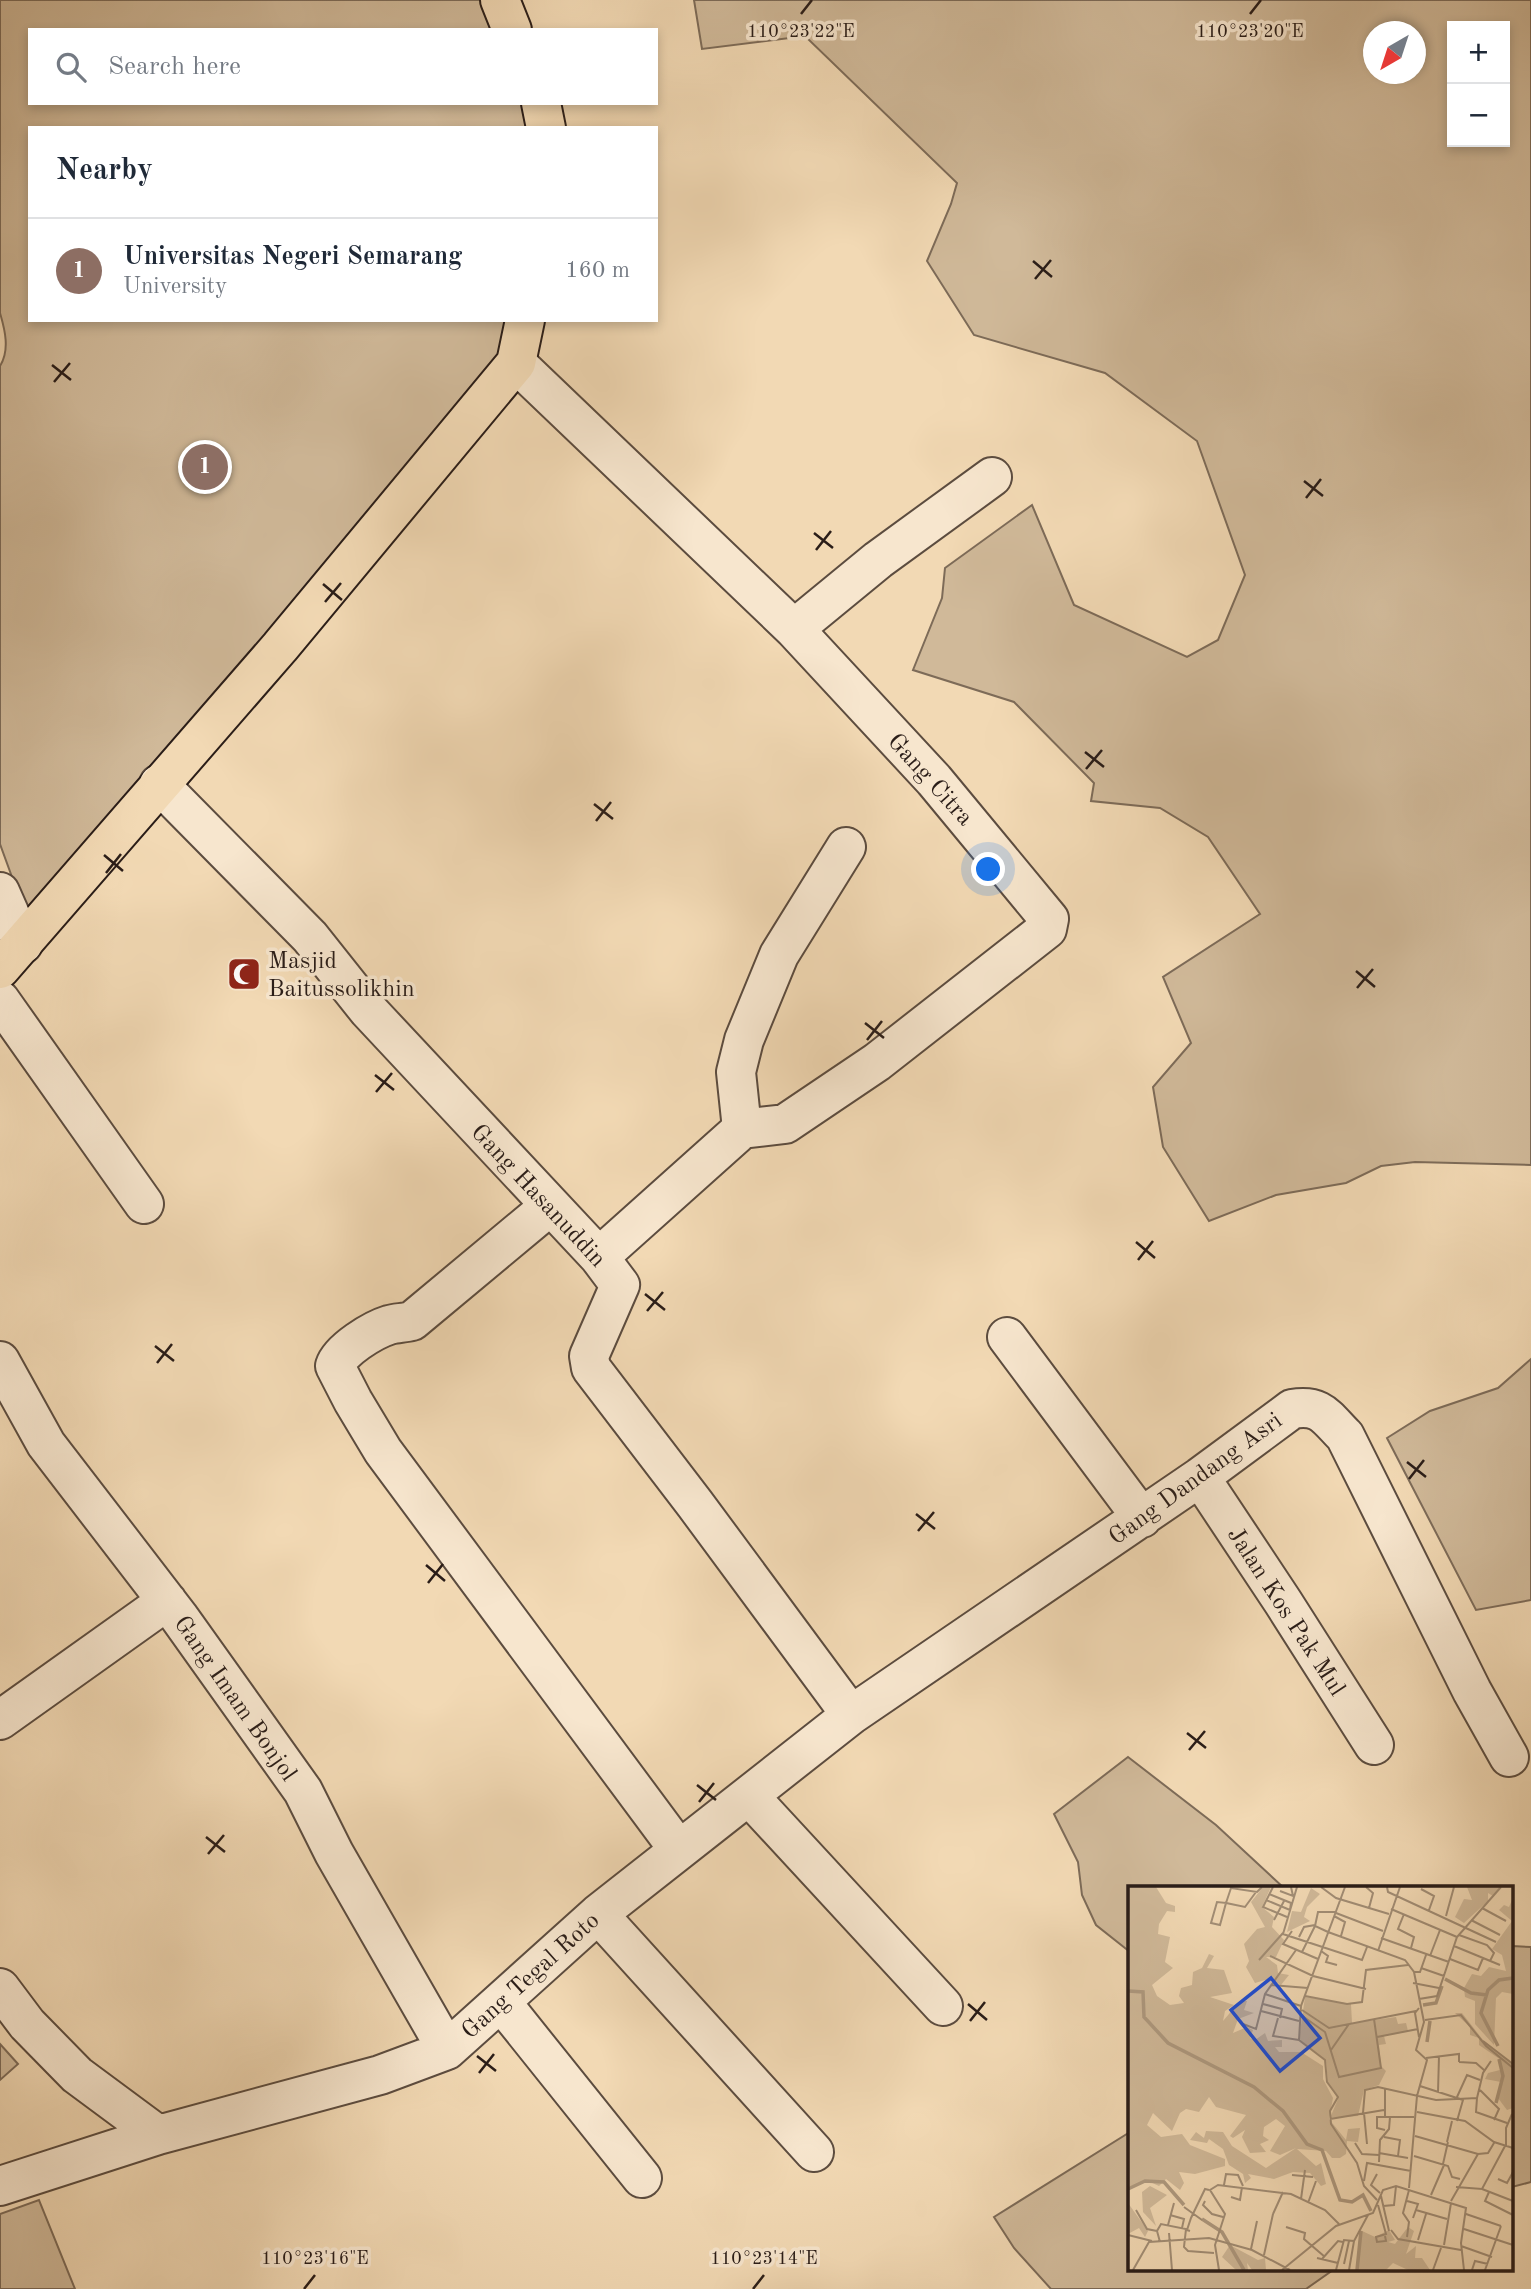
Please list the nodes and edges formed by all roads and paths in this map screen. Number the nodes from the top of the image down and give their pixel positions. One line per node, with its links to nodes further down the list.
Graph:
1 (500, 0): 2 (main road)
2 (511, 28)
3 (541, 105): 4 (main road)
4 (545, 126)
5 (525, 322): 6 (main road)
6 (516, 363): 8 (street, Gang Citra); 9 (main road)
7 (992, 477): 8 (street)
8 (794, 629): 14 (street, Gang Citra)
9 (159, 784): 12 (main road); 16 (street, Gang Hasanuddin)
10 (846, 847): 14 (street)
11 (0, 892): 12 (street)
12 (11, 956)
13 (0, 1000): 15 (street)
14 (741, 1129): 17 (street)
15 (144, 1204)
16 (550, 1206): 17 (street, Gang Hasanuddin); 28 (street)
17 (599, 1257): 23 (street, Gang Hasanuddin)
18 (1007, 1337): 21 (street)
19 (0, 1361): 22 (street, Gang Imam Bonjol)
20 (1200, 1478): 21 (street, Gang Dandang Asri); 25 (street, Jalan Kos Pak Mul); 26 (street, Gang Dandang Asri)
21 (1142, 1518): 23 (street, Gang Dandang Asri)
22 (167, 1601): 24 (street); 33 (street, Gang Imam Bonjol)
23 (851, 1715): 27 (street, Gang Tegal Roto)
24 (0, 1720)
25 (1374, 1745)
26 (1509, 1757)
27 (749, 1796): 28 (street, Gang Tegal Roto); 32 (street)
28 (679, 1850): 29 (street, Gang Tegal Roto)
29 (598, 1914): 31 (street, Gang Tegal Roto); 35 (street)
30 (0, 1988): 34 (street)
31 (501, 2002): 33 (street, Gang Tegal Roto); 36 (street)
32 (943, 2006)
33 (447, 2050): 34 (street, Gang Tegal Roto)
34 (158, 2135): 37 (street, Gang Tegal Roto)
35 (814, 2152)
36 (642, 2178)
37 (0, 2186)

